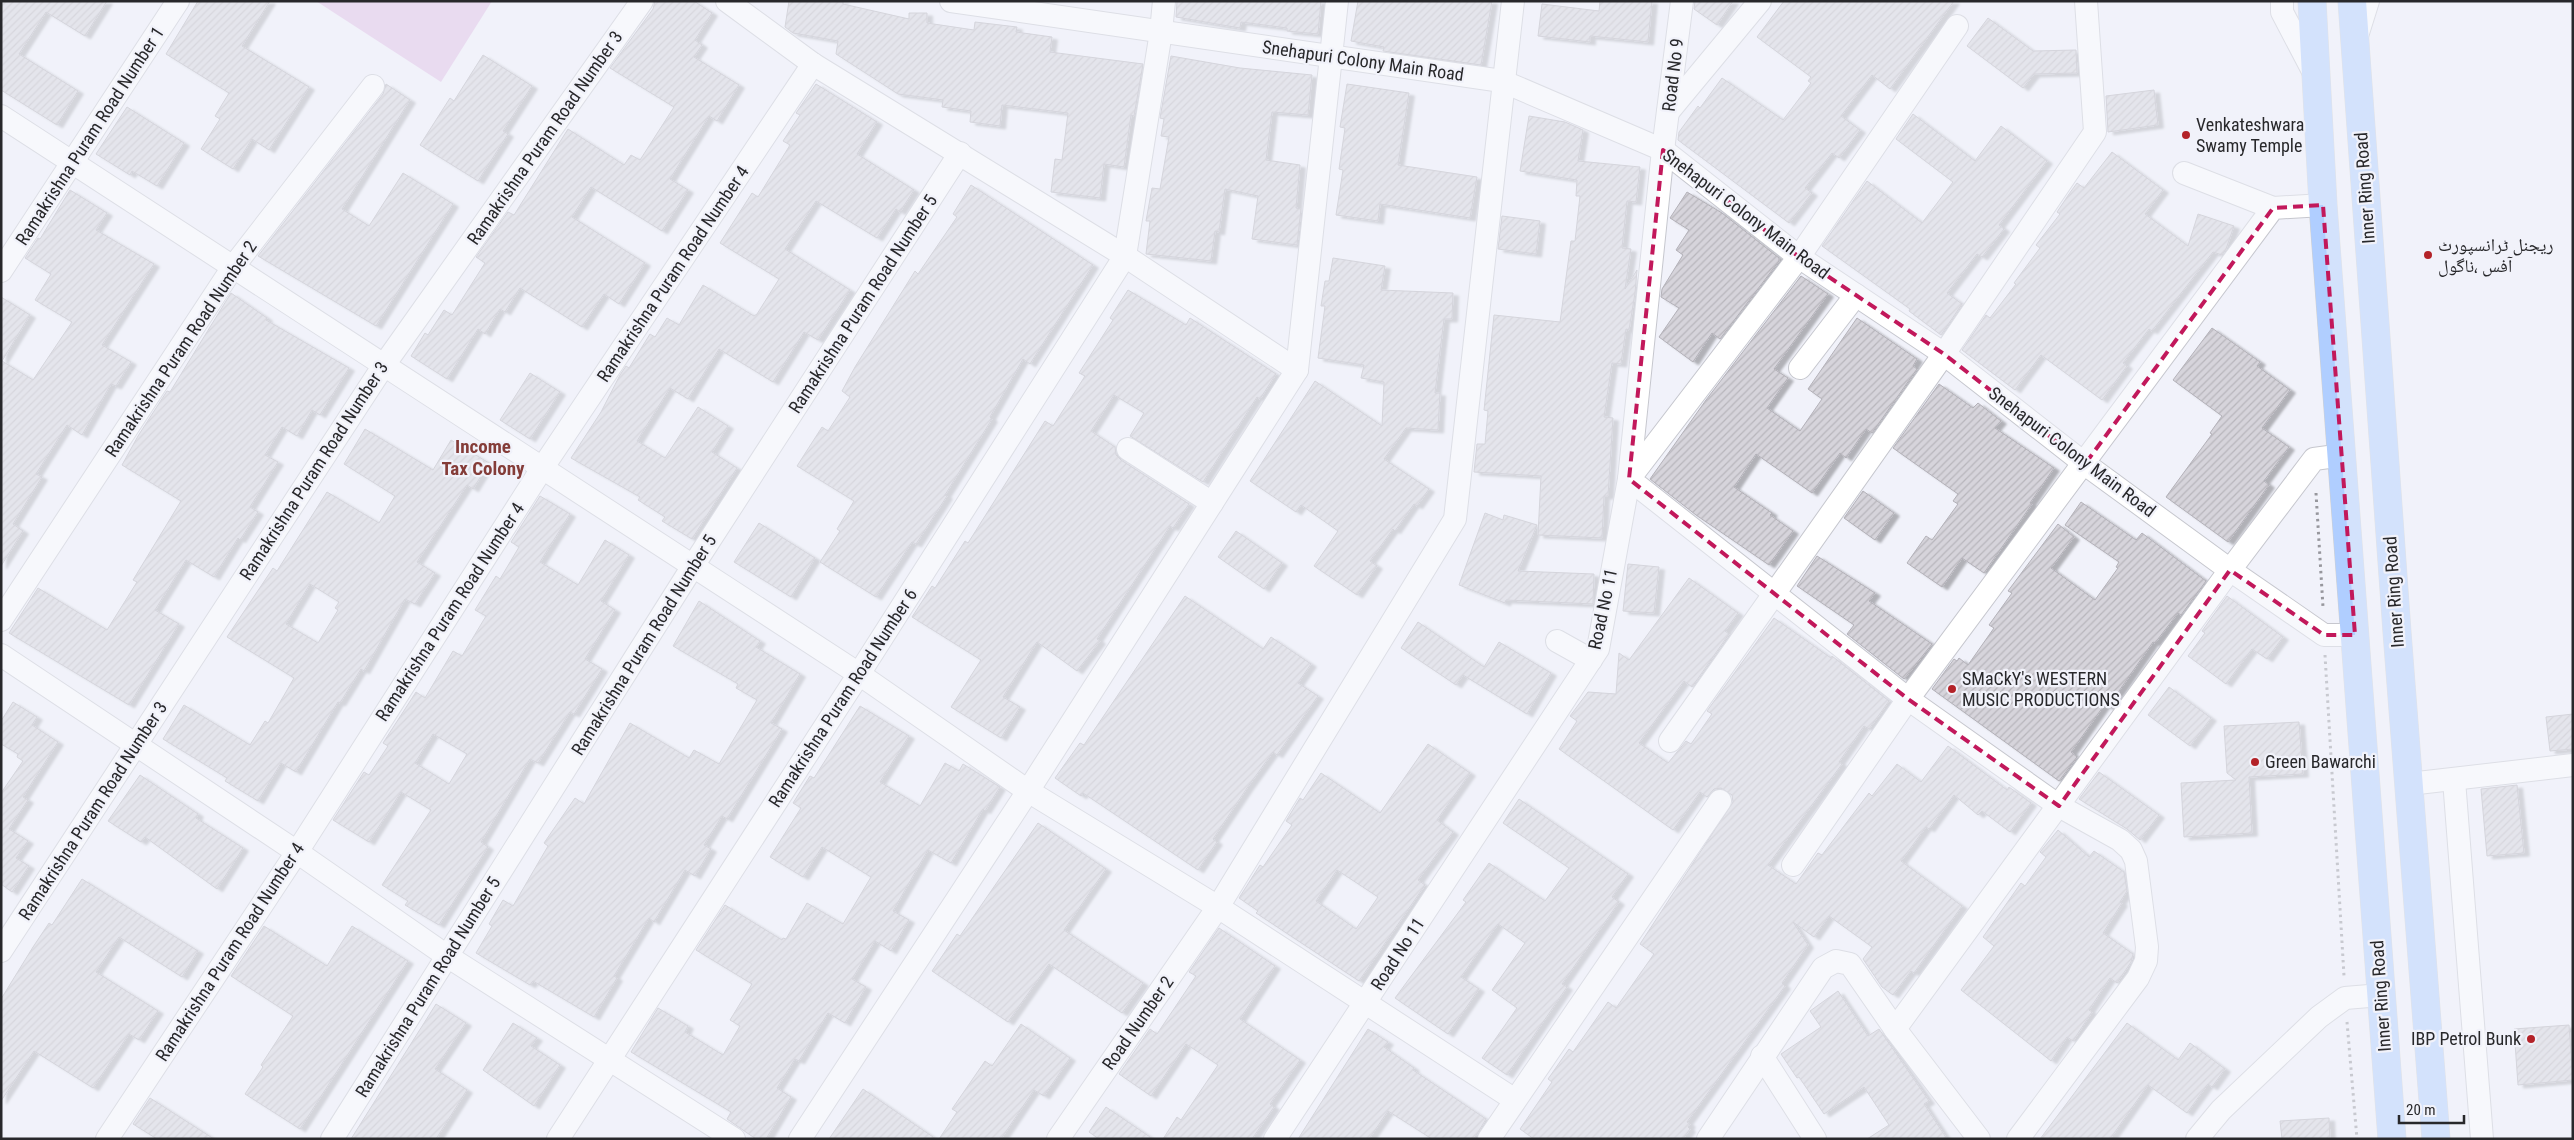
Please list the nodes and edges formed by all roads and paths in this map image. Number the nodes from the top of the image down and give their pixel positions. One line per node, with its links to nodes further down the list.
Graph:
1 (178, 1): 28 (street, Ramakrishna Puram Road Number 1)
2 (642, 1): 38 (street, Ramakrishna Puram Road Number 3)
3 (727, 1): 20 (street)
4 (951, 1): 15 (street, Snehapuri Colony Main Road)
5 (1164, 1): 17 (street)
6 (1337, 1): 19 (street)
7 (1513, 1): 22 (street, Road Number 2)
8 (1682, 1): 24 (street, Road No 9)
9 (1760, 1): 24 (street)
10 (2086, 1): 37 (street)
11 (2282, 1): 21 (street)
12 (2312, 1): 21 (highway, Inner Ring Road)
13 (2352, 1): 18 (highway, Inner Ring Road)
14 (2368, 1): 18 (street)
15 (1003, 5): 17 (street, Snehapuri Colony Main Road)
16 (1957, 26): 33 (street)
17 (1161, 32): 19 (street, Snehapuri Colony Main Road); 32 (street)
18 (2354, 45): 63 (highway, Inner Ring Road)
19 (1330, 57): 22 (street, Snehapuri Colony Main Road); 40 (street)
20 (813, 64): 27 (street); 45 (street, Ramakrishna Puram Road Number 4)
21 (2315, 76): 30 (highway, Inner Ring Road)
22 (1502, 80): 26 (street, Snehapuri Colony Main Road); 69 (street, Road Number 2)
23 (373, 86): 34 (street, Ramakrishna Puram Road Number 2)
24 (1668, 112): 26 (street, Road No 9)
25 (1, 116): 28 (street)
26 (1663, 150): 33 (street, Snehapuri Colony Main Road); 46 (street, Road No 11)
27 (960, 153): 32 (street); 48 (street, Ramakrishna Puram Road Number 5)
28 (72, 163): 34 (street); 35 (street, Ramakrishna Puram Road Number 1)
29 (2184, 173): 31 (street)
30 (2323, 205): 31 (street); 42 (highway, Inner Ring Road)
31 (2273, 208): 44 (street)
32 (1125, 256): 40 (street); 57 (street, Ramakrishna Puram Road Number 6)
33 (1799, 256): 36 (street, Snehapuri Colony Main Road); 46 (street)
34 (233, 267): 38 (street); 51 (street, Ramakrishna Puram Road Number 2)
35 (1, 271)
36 (1856, 295): 37 (street, Snehapuri Colony Main Road); 39 (street)
37 (1944, 354): 44 (street, Snehapuri Colony Main Road); 50 (street)
38 (384, 365): 45 (street); 60 (street, Ramakrishna Puram Road Number 3)
39 (1800, 368)
40 (1297, 370): 47 (street)
41 (1128, 449): 47 (street)
42 (2343, 455): 43 (street); 53 (highway, Inner Ring Road)
43 (2314, 459): 49 (street); 52 (path)
44 (2085, 464): 49 (street, Snehapuri Colony Main Road); 58 (street)
45 (543, 467): 48 (street); 67 (street, Ramakrishna Puram Road Number 4)
46 (1628, 479): 50 (street); 56 (street, Road No 11)
47 (1212, 503): 64 (street)
48 (694, 566): 57 (street); 71 (street, Ramakrishna Puram Road Number 5)
49 (2230, 570): 52 (street, Snehapuri Colony Main Road); 66 (street)
50 (1774, 593): 58 (street); 59 (street)
51 (1, 620)
52 (2324, 635): 53 (street); 73 (path)
53 (2355, 635): 72 (highway, Inner Ring Road)
54 (1557, 641): 56 (street)
55 (1, 655): 60 (street)
56 (1591, 660): 74 (street, Road No 11)
57 (859, 674): 64 (street); 77 (street, Ramakrishna Puram Road Number 6)
58 (1908, 699): 66 (street); 68 (street)
59 (1670, 741)
60 (136, 745): 67 (street); 70 (street, Ramakrishna Puram Road Number 3)
61 (2573, 765): 62 (street)
62 (2454, 780): 63 (street); 95 (street)
63 (2409, 784): 94 (highway, Inner Ring Road)
64 (1028, 791): 69 (street); 83 (street)
65 (1720, 801): 78 (street)
66 (2059, 806): 75 (street); 90 (street)
67 (296, 852): 71 (street); 79 (street, Ramakrishna Puram Road Number 4)
68 (1793, 865)
69 (1218, 907): 74 (street); 84 (street, Road Number 2)
70 (1, 951)
71 (447, 956): 77 (street); 80 (street, Ramakrishna Puram Road Number 5)
72 (2381, 994): 73 (street); 93 (highway, Inner Ring Road)
73 (2345, 998): 91 (street); 92 (path)
74 (1366, 1003): 78 (street); 85 (street, Road No 11)
75 (1895, 1029): 76 (street); 89 (street)
76 (1762, 1056): 87 (street); 88 (street)
77 (609, 1059): 81 (street, Ramakrishna Puram Road Number 6); 82 (street)
78 (1515, 1100): 86 (street)
79 (108, 1139)
80 (332, 1139)
81 (558, 1139)
82 (734, 1139)
83 (800, 1139)
84 (1058, 1139)
85 (1275, 1139)
86 (1489, 1139)
87 (1708, 1139)
88 (1815, 1139)
89 (1979, 1139)
90 (2018, 1139)
91 (2197, 1139)
92 (2357, 1139)
93 (2392, 1139)
94 (2436, 1139)
95 (2482, 1139)

